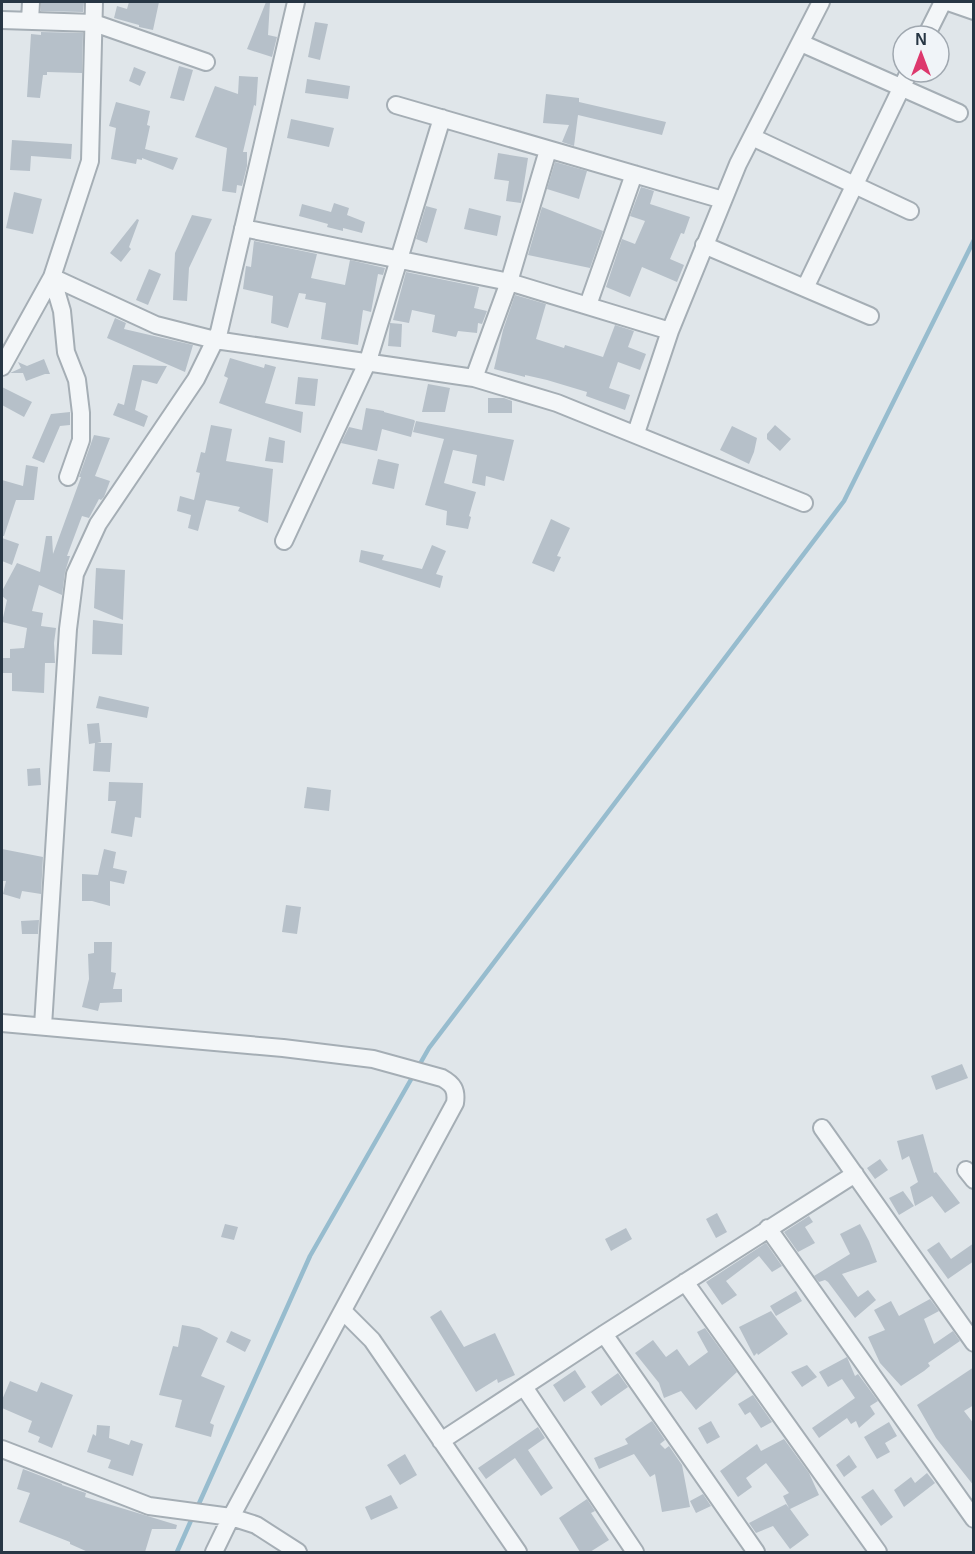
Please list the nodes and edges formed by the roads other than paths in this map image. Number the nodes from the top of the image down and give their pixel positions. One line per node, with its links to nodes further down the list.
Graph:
1 (31, 2): 9 (street)
2 (94, 2): 10 (street)
3 (296, 2): 25 (street)
4 (821, 2): 12 (street)
5 (943, 2): 11 (street)
6 (948, 2): 7 (street)
7 (974, 11)
8 (2, 20): 9 (street)
9 (30, 21): 10 (street)
10 (94, 23): 13 (street); 28 (street)
11 (932, 24)
12 (801, 43): 15 (street); 19 (street)
13 (206, 62)
14 (903, 84): 15 (street)
15 (901, 88): 17 (street); 22 (street)
16 (396, 105): 18 (street)
17 (959, 113)
18 (442, 118): 20 (street); 27 (street)
19 (752, 137): 22 (street); 23 (street)
20 (548, 150): 21 (street); 29 (street)
21 (634, 174): 23 (street); 31 (street)
22 (855, 184): 24 (street); 30 (street)
23 (723, 200): 26 (street)
24 (910, 211)
25 (243, 228): 27 (street); 34 (street)
26 (704, 245): 30 (street); 33 (street)
27 (398, 259): 29 (street); 35 (street)
28 (52, 277): 34 (street); 36 (street); 39 (street)
29 (509, 282): 31 (street); 37 (street)
30 (805, 288): 32 (street)
31 (588, 305): 33 (street)
32 (870, 316)
33 (670, 331): 38 (street)
34 (215, 340): 35 (street); 43 (street)
35 (368, 361): 37 (street); 41 (street)
36 (2, 367)
37 (474, 378): 38 (street)
38 (636, 433): 40 (street)
39 (68, 477)
40 (804, 502)
41 (284, 541)
42 (2, 1023): 43 (street)
43 (43, 1026): 48 (street)
44 (822, 1128): 45 (street)
45 (855, 1174): 46 (street); 50 (street)
46 (768, 1228): 47 (street); 57 (street)
47 (685, 1282): 49 (street); 63 (street)
48 (343, 1311): 52 (street); 56 (street)
49 (604, 1334): 51 (street); 62 (street)
50 (974, 1343)
51 (524, 1387): 52 (street); 61 (street)
52 (441, 1441): 60 (street)
53 (2, 1449): 54 (street)
54 (18, 1455): 55 (street); 56 (street)
55 (2, 1462)
56 (231, 1517): 58 (street); 59 (street)
57 (974, 1519)
58 (214, 1552)
59 (298, 1552)
60 (518, 1552)
61 (635, 1552)
62 (756, 1552)
63 (878, 1552)

